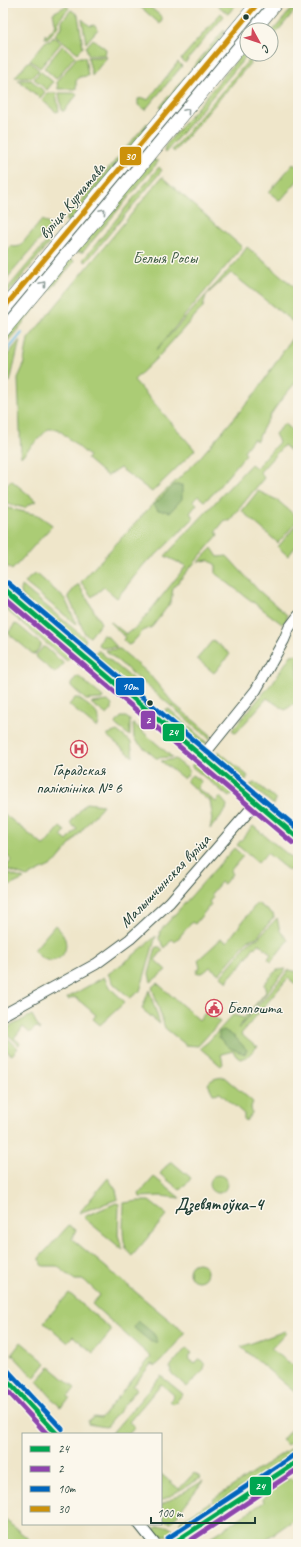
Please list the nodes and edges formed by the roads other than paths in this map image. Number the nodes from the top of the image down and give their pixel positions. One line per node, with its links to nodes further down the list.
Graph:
1 (258, 3): 5 (main road, вуліца Курчатава)
2 (276, 3): 3 (main road)
3 (261, 22)
4 (239, 48): 6 (main road, вуліца Курчатава, one-way to 4)
5 (68, 232): 6 (main road); 7 (main road, вуліца Курчатава)
6 (78, 241): 8 (main road, вуліца Курчатава, one-way to 6)
7 (3, 309)
8 (3, 331)
9 (3, 588): 11 (street)
10 (298, 616): 11 (street)
11 (202, 757): 12 (street)
12 (256, 803): 13 (street); 14 (street, Малышчынская вуліца)
13 (298, 838)
14 (3, 1015)
15 (3, 1376): 16 (street)
16 (56, 1433)
17 (298, 1461): 20 (main road)
18 (140, 1525): 19 (street)
19 (155, 1544)
20 (172, 1544)

